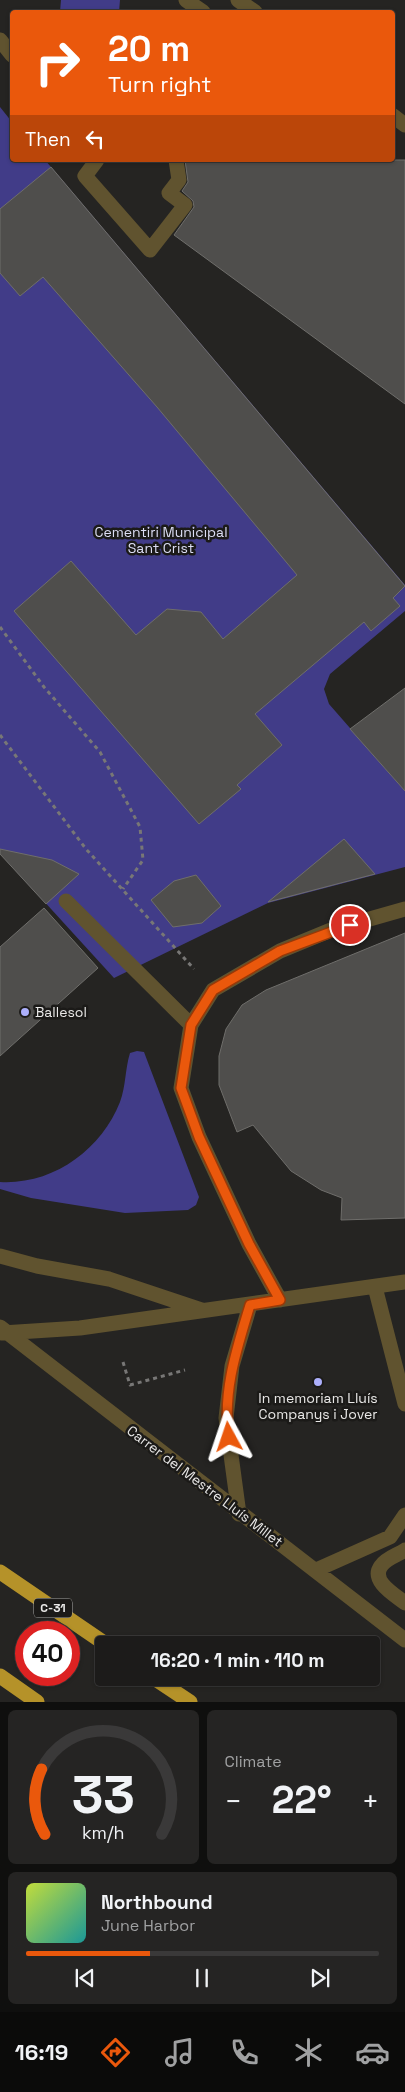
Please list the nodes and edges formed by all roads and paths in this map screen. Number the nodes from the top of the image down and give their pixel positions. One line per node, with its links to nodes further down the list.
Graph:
1 (186, 0): 3 (street)
2 (238, 0): 4 (street)
3 (200, 10)
4 (251, 10)
5 (0, 40): 6 (street)
6 (10, 52)
7 (96, 162): 8 (street)
8 (176, 162)
9 (0, 627): 11 (path)
10 (0, 735): 11 (path)
11 (123, 889): 14 (path)
12 (66, 901): 15 (street)
13 (405, 909): 14 (street)
14 (213, 990): 15 (street)
15 (191, 1025): 19 (street)
16 (0, 1256): 21 (street)
17 (405, 1282): 18 (street)
18 (375, 1287): 19 (street); 25 (street)
19 (280, 1300): 20 (street)
20 (250, 1305): 21 (street); 26 (street)
21 (206, 1311): 22 (street)
22 (2, 1331): 26 (street, Carrer del Mestre Lluís Millet)
23 (123, 1362): 24 (path)
24 (185, 1370)
25 (405, 1404)
26 (239, 1514): 29 (street, Carrer del Mestre Lluís Millet)
27 (405, 1515): 29 (street)
28 (405, 1550): 31 (street)
29 (316, 1570): 33 (street, Carrer del Mestre Lluís Millet)
30 (0, 1572): 32 (highway, C-31)
31 (405, 1603)
32 (95, 1637)
33 (405, 1640)
34 (0, 1676): 36 (highway)
35 (166, 1686): 37 (highway)
36 (37, 1702)
37 (190, 1702)

